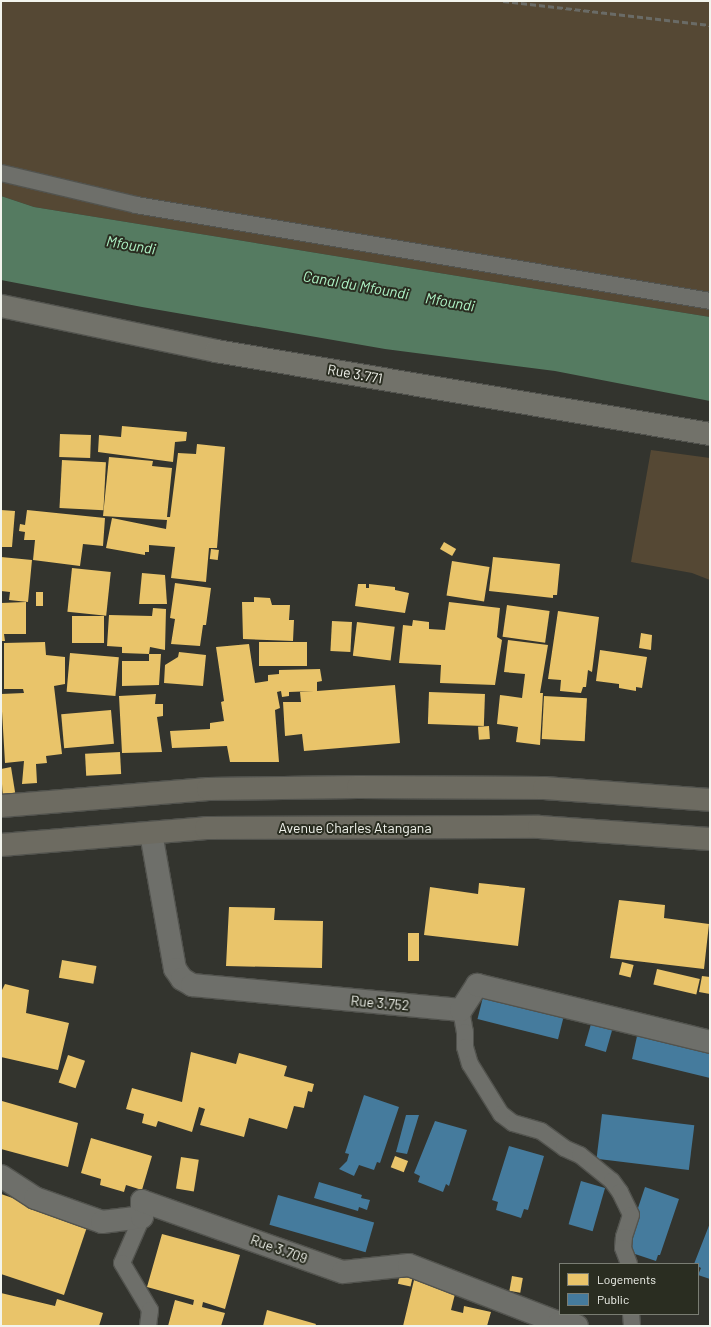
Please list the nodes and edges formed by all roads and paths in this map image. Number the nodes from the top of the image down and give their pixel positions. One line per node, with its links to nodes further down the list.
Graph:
1 (1, 173): 2 (lane)
2 (710, 301)
3 (1, 306): 4 (main road, Rue 3.771)
4 (710, 434)
5 (710, 800): 6 (main road)
6 (1, 806)
7 (151, 833): 8 (main road, Avenue Charles Atangana); 9 (main road, Avenue Charles Atangana); 10 (street, Rue 3.752)
8 (710, 839)
9 (1, 845)
10 (461, 1010): 11 (street); 14 (lane)
11 (710, 1042)
12 (1, 1176): 13 (street)
13 (142, 1217): 16 (lane); 17 (street, Rue 3.709)
14 (629, 1263)
15 (631, 1315): 18 (lane)
16 (148, 1326)
17 (577, 1326)
18 (632, 1326)

